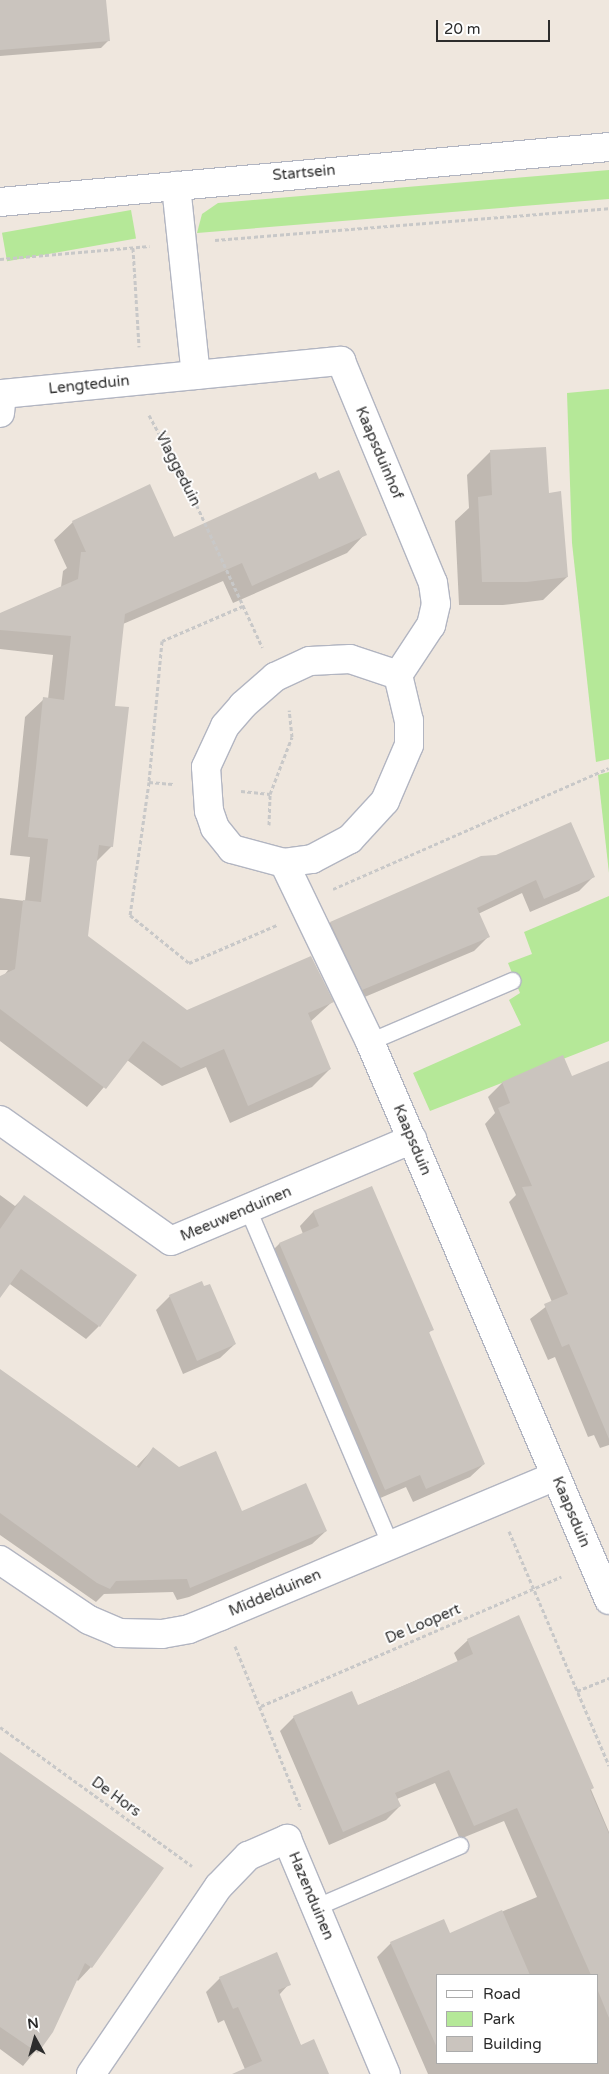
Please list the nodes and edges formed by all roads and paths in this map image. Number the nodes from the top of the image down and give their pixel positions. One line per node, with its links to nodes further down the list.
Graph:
1 (609, 147): 2 (street, Startsein)
2 (176, 186): 3 (street, Startsein); 5 (street)
3 (0, 202)
4 (609, 208): 5 (path)
5 (182, 242): 6 (path); 8 (street)
6 (133, 248): 7 (path); 9 (path, Vlaggeduin)
7 (0, 259)
8 (196, 375): 9 (street, Lengteduin); 11 (street, Kaapsduinhof)
9 (141, 380): 10 (street, Lengteduin); 12 (path, Vlaggeduin)
10 (0, 413)
11 (398, 675): 12 (street); 14 (street)
12 (275, 677): 14 (path); 14 (street)
13 (609, 768): 15 (path)
14 (284, 863): 15 (street, Kaapsduin)
15 (305, 902): 17 (street, Kaapsduin)
16 (512, 982): 17 (lane)
17 (370, 1042): 19 (street, Kaapsduin)
18 (0, 1120): 20 (street, Meeuwenduinen)
19 (412, 1139): 20 (street, Meeuwenduinen); 21 (street, Kaapsduin)
20 (248, 1209): 23 (lane)
21 (556, 1476): 22 (street, Middelduinen); 25 (street, Kaapsduin)
22 (496, 1501): 23 (street, Middelduinen); 26 (path)
23 (390, 1544): 28 (street, Middelduinen)
24 (0, 1560): 28 (street, Middelduinen)
25 (593, 1563): 26 (path, De Loopert); 27 (street, Kaapsduin)
26 (534, 1589): 30 (path); 31 (path, De Loopert)
27 (609, 1600)
28 (221, 1616): 31 (path)
29 (609, 1678): 30 (path)
30 (577, 1691): 33 (path)
31 (261, 1706): 34 (path)
32 (0, 1727): 36 (path, De Hors)
33 (609, 1766)
34 (287, 1839): 36 (street, Hazenduinen); 37 (street, Hazenduinen)
35 (460, 1846): 37 (lane)
36 (219, 1886): 38 (street, Hazenduinen)
37 (315, 1908): 39 (street, Hazenduinen)
38 (91, 2074)
39 (386, 2074)

